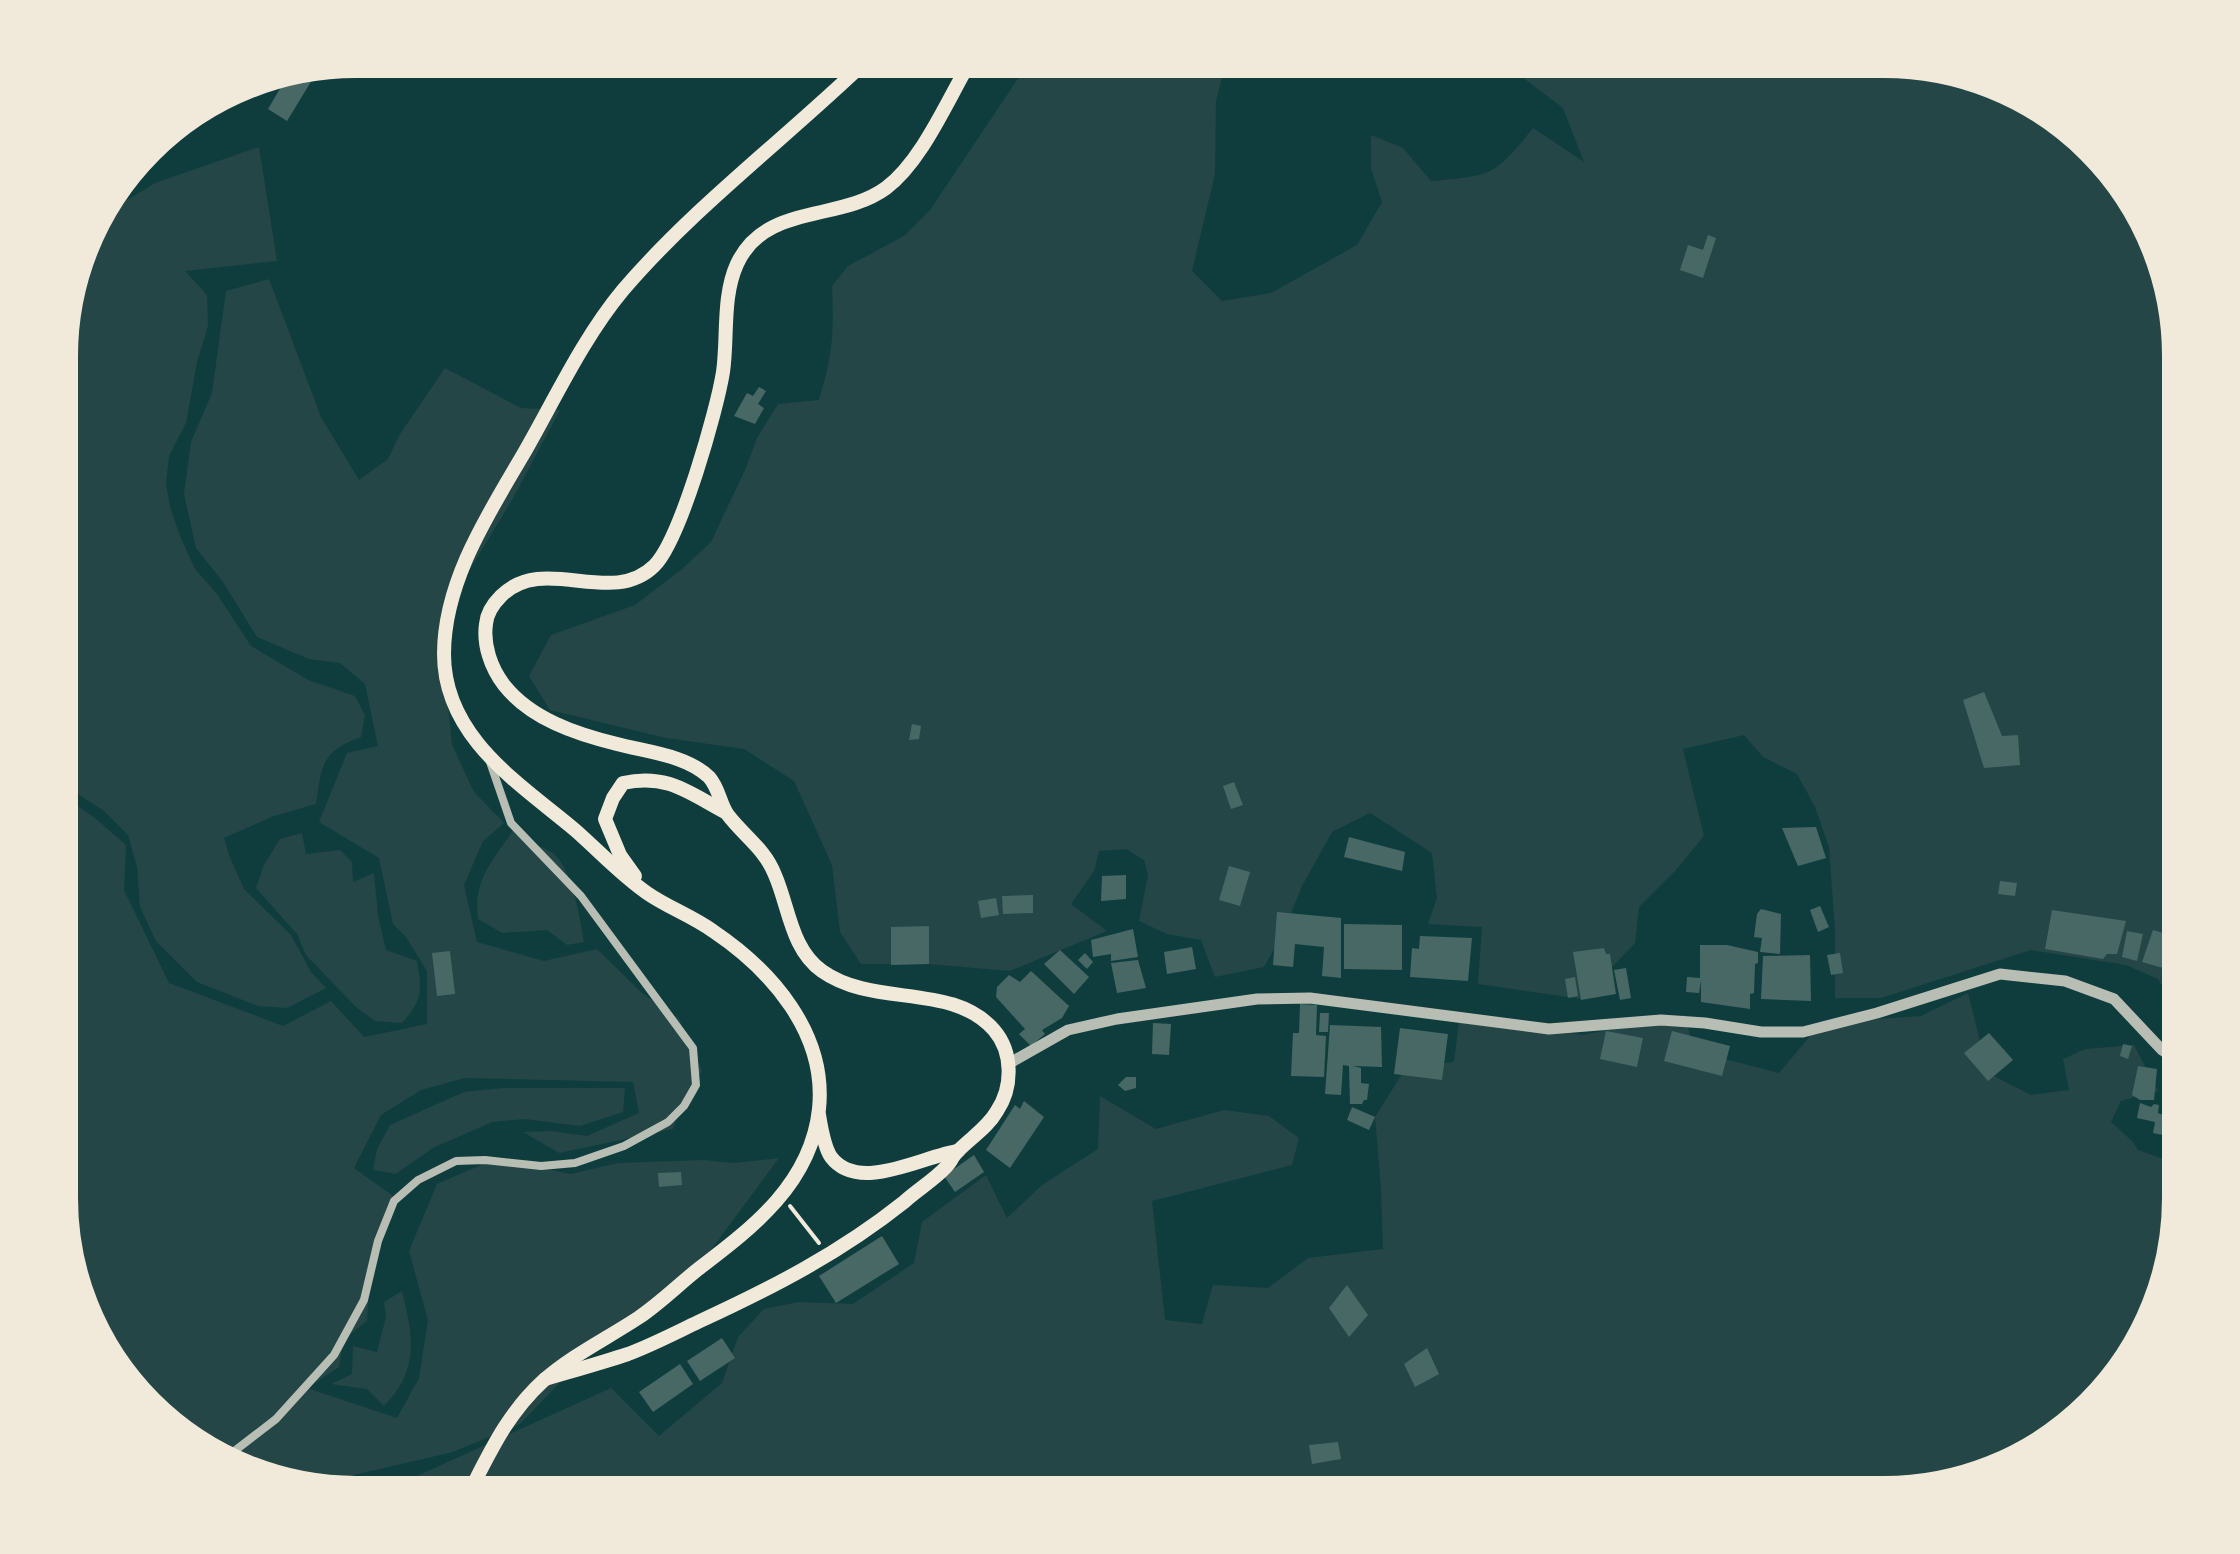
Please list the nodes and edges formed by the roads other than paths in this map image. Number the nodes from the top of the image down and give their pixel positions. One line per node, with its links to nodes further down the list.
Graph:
1 (850, 76): 3 (highway)
2 (962, 76): 4 (highway)
3 (488, 758): 5 (highway); 11 (street)
4 (725, 812): 5 (highway); 7 (highway)
5 (647, 893): 8 (highway)
6 (2164, 1051): 7 (street)
7 (1008, 1064): 9 (highway)
8 (819, 1114): 9 (highway); 10 (highway)
9 (958, 1151): 10 (highway)
10 (545, 1379): 12 (highway)
11 (235, 1450)
12 (478, 1477)

